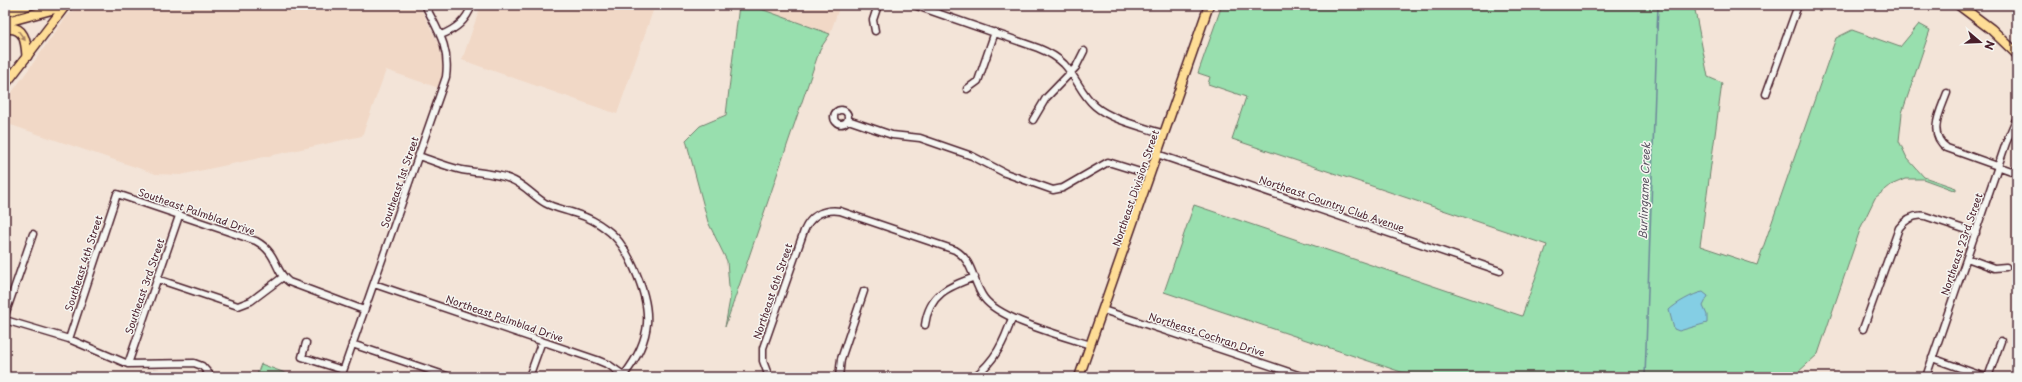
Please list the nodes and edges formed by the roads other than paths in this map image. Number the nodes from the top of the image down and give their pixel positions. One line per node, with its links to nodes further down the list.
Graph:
1 (29, 5): 10 (highway)
2 (66, 5): 11 (highway); 18 (main road)
3 (425, 5): 15 (street)
4 (472, 5): 15 (street)
5 (878, 5): 13 (street)
6 (914, 5): 14 (street)
7 (1209, 5): 27 (main road, Northeast Division Street)
8 (1798, 5): 23 (street)
9 (1959, 5): 17 (highway)
10 (5, 12)
11 (5, 22)
12 (5, 29): 18 (highway, one-way to 18)
13 (875, 31)
14 (995, 32): 19 (street); 21 (street)
15 (440, 35): 29 (street, Southeast 1st Street)
16 (1084, 51): 19 (street)
17 (2017, 54)
18 (27, 56): 20 (main road)
19 (1071, 73): 26 (street); 27 (street)
20 (5, 85)
21 (967, 89)
22 (1947, 93): 30 (street)
23 (1766, 94)
24 (2017, 117): 30 (street, Northeast 23rd Street)
25 (848, 120): 32 (street)
26 (1033, 120)
27 (1164, 134): 28 (main road, Northeast Division Street)
28 (1157, 154): 32 (main road, Northeast Division Street); 41 (street, Northeast Country Club Avenue)
29 (419, 156): 45 (street, Southeast 1st Street); 63 (street)
30 (1998, 166): 31 (street); 37 (street, Northeast 23rd Street)
31 (2017, 173)
32 (1150, 175): 48 (main road, Northeast Division Street)
33 (117, 194): 35 (street, Southeast Palmblad Drive); 54 (street, Southeast 4th Street)
34 (811, 209): 36 (street)
35 (179, 216): 42 (street, Southeast Palmblad Drive); 44 (street, Southeast 3rd Street)
36 (815, 216): 43 (street); 68 (street, Northeast 6th Street)
37 (1976, 233): 39 (street, Northeast 23rd Street); 53 (street)
38 (33, 234): 49 (street)
39 (1967, 258): 40 (street); 60 (street, Northeast 23rd Street)
40 (2006, 267)
41 (1500, 271)
42 (282, 277): 44 (street); 47 (street)
43 (975, 277): 50 (street); 52 (street)
44 (157, 279): 61 (street, Southeast 3rd Street)
45 (374, 284): 47 (street, Southeast 1st Street); 55 (street, Northeast Palmblad Drive)
46 (864, 291): 69 (street)
47 (364, 310): 58 (street, Southeast 1st Street)
48 (1103, 310): 59 (main road, Northeast Division Street); 72 (street, Northeast Cochran Drive)
49 (5, 315)
50 (1012, 318): 59 (street); 70 (street)
51 (5, 320): 54 (street)
52 (925, 325)
53 (1863, 329)
54 (69, 339): 61 (street)
55 (542, 341): 63 (street, Northeast Palmblad Drive); 67 (street)
56 (2000, 341): 75 (street)
57 (306, 343): 62 (street)
58 (352, 344): 62 (street, Southeast 1st Street); 66 (street)
59 (1090, 345): 71 (main road, Northeast Division Street)
60 (1932, 358): 73 (street, Northeast 23rd Street); 74 (street)
61 (128, 364): 64 (street)
62 (343, 370): 65 (street, Southeast 1st Street)
63 (625, 376)
64 (212, 377)
65 (341, 377)
66 (450, 377)
67 (529, 377)
68 (769, 377)
69 (838, 377)
70 (974, 377)
71 (1079, 377)
72 (1304, 377)
73 (1926, 377)
74 (1985, 377)
75 (1988, 377)

